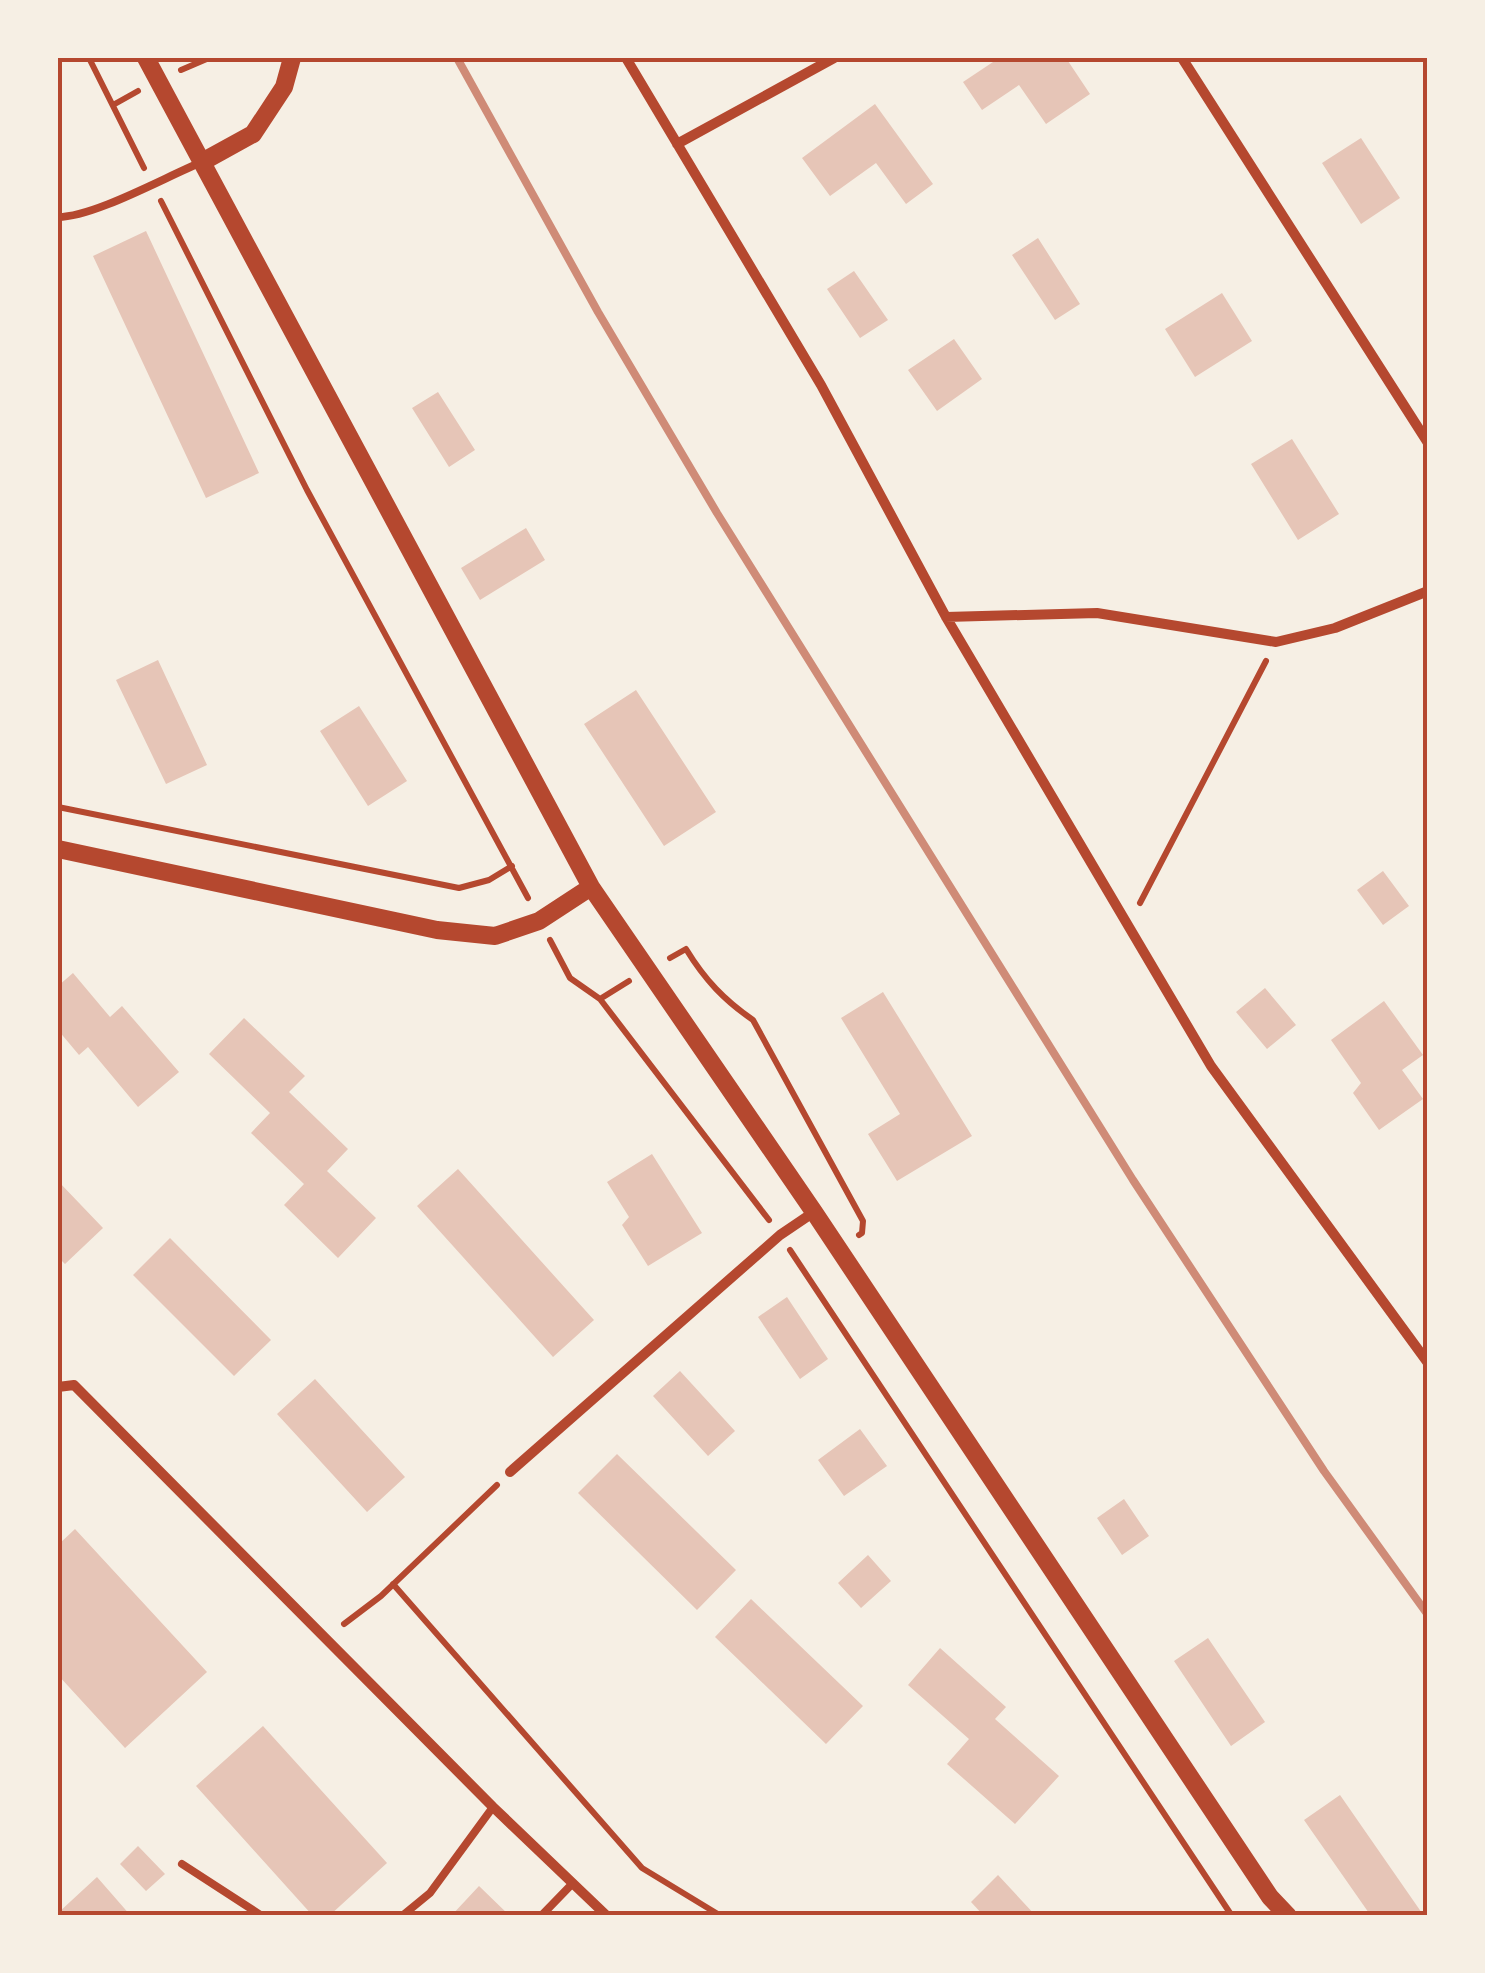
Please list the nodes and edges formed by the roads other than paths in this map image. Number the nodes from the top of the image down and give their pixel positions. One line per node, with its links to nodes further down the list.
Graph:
1 (146, 58): 7 (street)
2 (292, 58): 7 (street)
3 (626, 58): 6 (street)
4 (834, 58): 6 (street)
5 (1182, 58): 9 (street)
6 (677, 144): 11 (street)
7 (202, 162): 8 (lane); 13 (street)
8 (58, 217)
9 (1428, 443)
10 (1428, 592): 11 (street)
11 (946, 617): 15 (street)
12 (58, 849): 13 (street)
13 (591, 886): 14 (street)
14 (814, 1212): 17 (street); 25 (street)
15 (1428, 1362)
16 (58, 1386): 18 (street)
17 (510, 1472)
18 (493, 1807): 20 (street); 22 (lane)
19 (182, 1864): 21 (lane)
20 (574, 1882): 23 (lane); 24 (street)
21 (262, 1916)
22 (402, 1916)
23 (541, 1916)
24 (607, 1916)
25 (1288, 1916)

